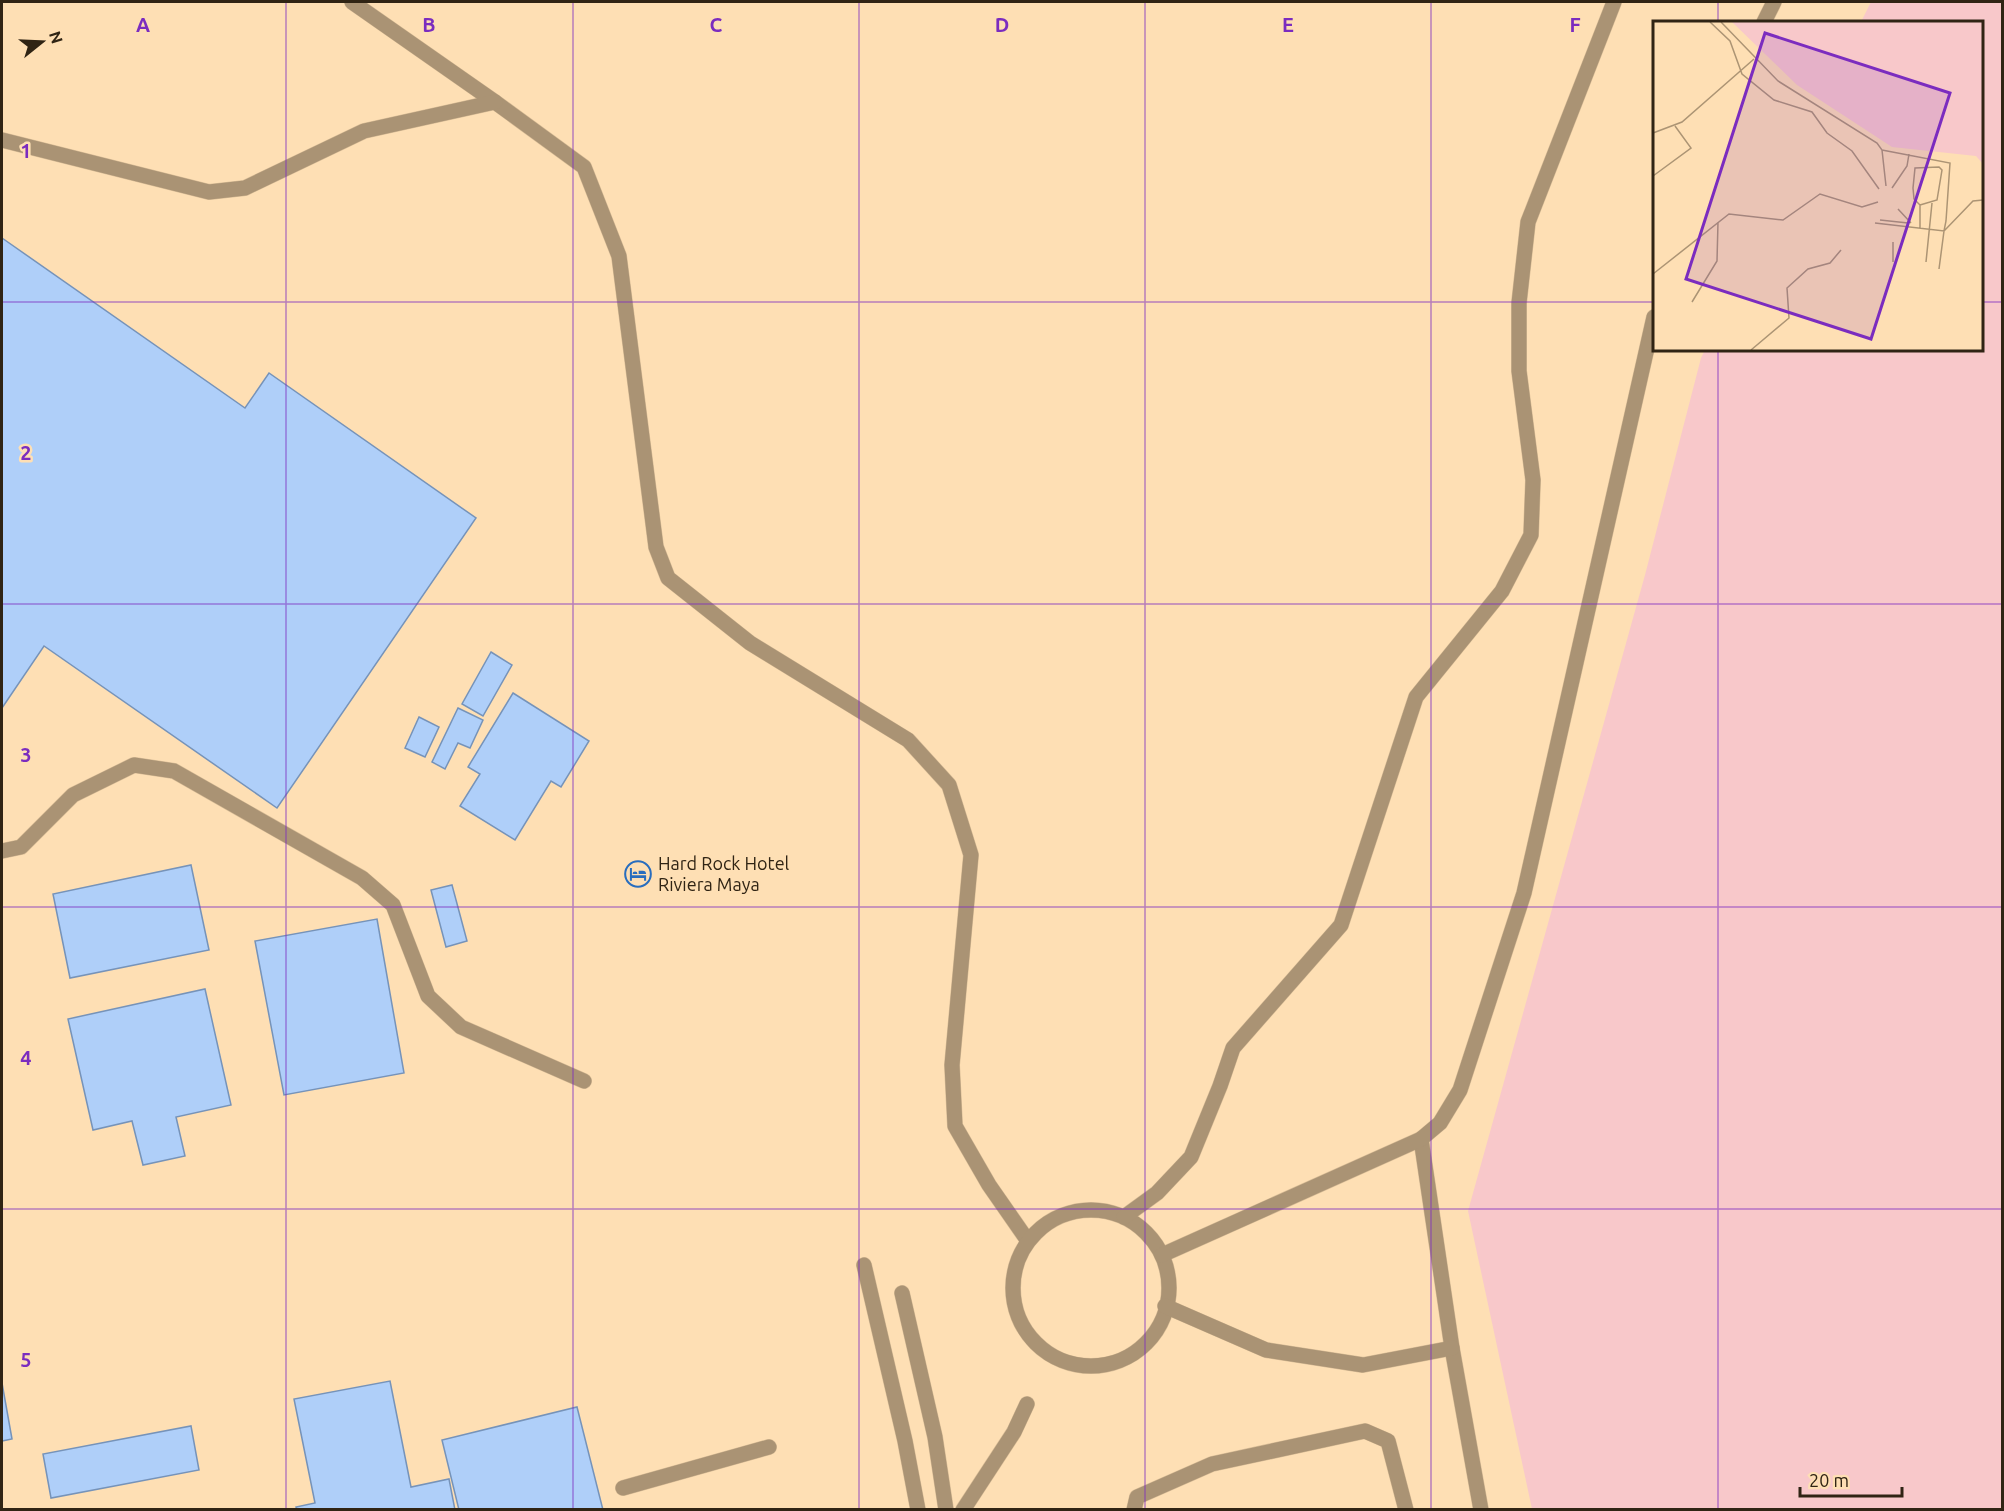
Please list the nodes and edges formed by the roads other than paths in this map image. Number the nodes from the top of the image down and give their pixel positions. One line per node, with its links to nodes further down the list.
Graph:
1 (352, 2): 5 (lane)
2 (1614, 2): 11 (lane)
3 (1774, 2): 4 (lane)
4 (1764, 21)
5 (495, 102): 6 (lane); 12 (lane)
6 (2, 140)
7 (1653, 321): 10 (lane)
8 (2, 851): 9 (lane)
9 (584, 1081)
10 (1421, 1139): 13 (lane); 17 (lane)
11 (1124, 1217): 12 (lane); 13 (lane)
12 (1028, 1241): 16 (lane)
13 (1162, 1255): 16 (lane)
14 (864, 1265): 21 (lane)
15 (902, 1293): 22 (lane)
16 (1165, 1306): 17 (lane)
17 (1452, 1348): 26 (lane)
18 (1027, 1404): 23 (lane)
19 (769, 1447): 20 (lane)
20 (623, 1488)
21 (918, 1509)
22 (946, 1509)
23 (963, 1509)
24 (1134, 1509): 25 (lane)
25 (1406, 1509)
26 (1481, 1509)

